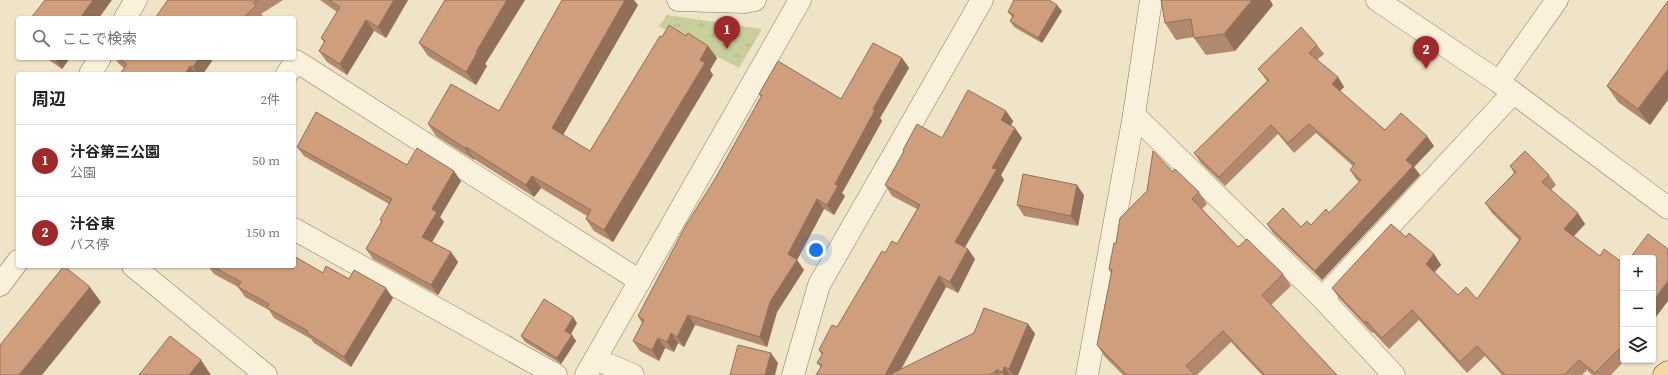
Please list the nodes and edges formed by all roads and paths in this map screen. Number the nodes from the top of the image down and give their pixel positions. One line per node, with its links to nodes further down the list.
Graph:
1 (136, 0): 9 (street)
2 (678, 0): 3 (street)
3 (755, 0)
4 (800, 0): 19 (street)
5 (982, 0): 27 (street)
6 (1151, 0): 14 (street)
7 (1377, 0): 13 (street)
8 (1557, 0): 13 (street)
9 (126, 16)
10 (99, 60): 11 (street)
11 (91, 72)
12 (288, 72): 19 (street)
13 (1506, 88): 15 (street); 21 (street)
14 (1134, 115): 21 (street); 28 (street)
15 (1666, 203)
16 (296, 230): 25 (street)
17 (16, 265): 20 (street)
18 (135, 268): 24 (street)
19 (640, 281): 22 (street)
20 (0, 285)
21 (1322, 298): 29 (street)
22 (591, 367): 26 (street)
23 (1668, 372): 30 (main road)
24 (266, 375)
25 (556, 375)
26 (633, 375)
27 (793, 375)
28 (1086, 375)
29 (1394, 375)
30 (1664, 375)

